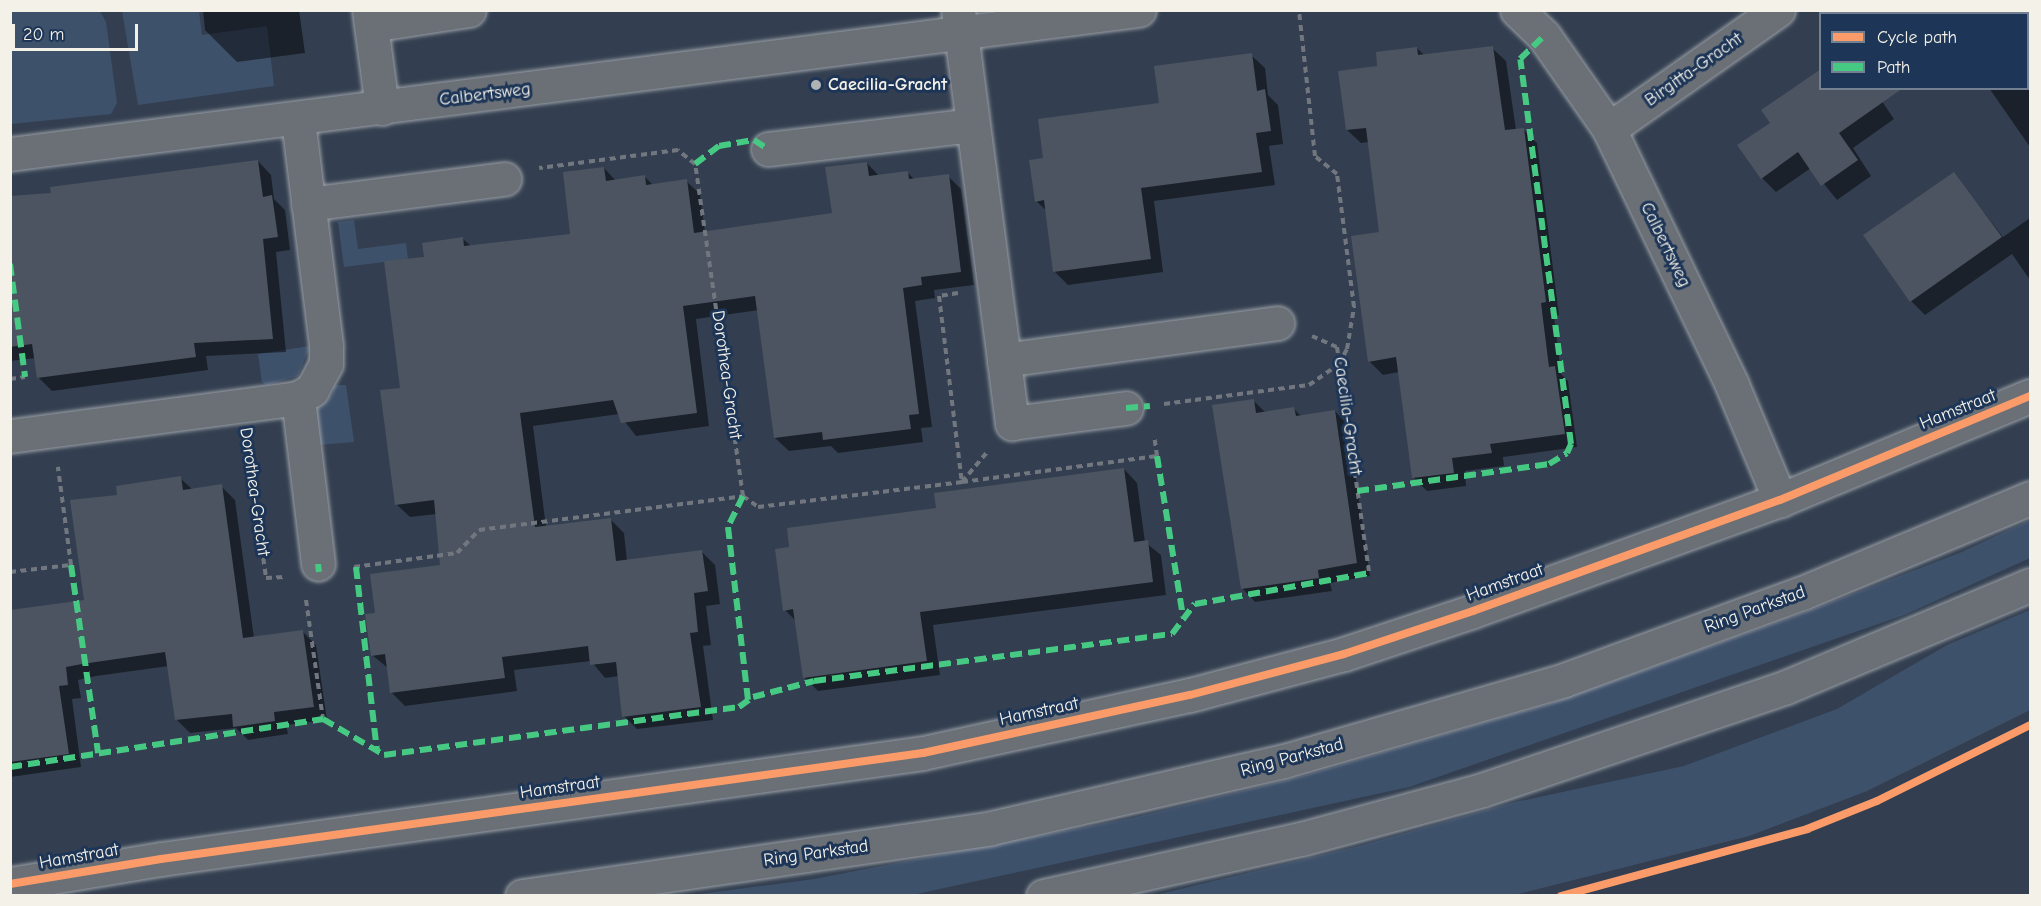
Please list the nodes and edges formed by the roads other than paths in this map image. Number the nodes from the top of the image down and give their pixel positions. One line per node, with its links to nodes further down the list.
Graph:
1 (1139, 10): 6 (main road, Calbertsweg)
2 (1517, 10): 10 (main road, Calbertsweg)
3 (1778, 10): 10 (main road, Birgitta-Gracht)
4 (468, 11): 5 (main road)
5 (370, 18): 7 (main road)
6 (959, 23): 7 (main road, Calbertsweg); 9 (main road)
7 (382, 108): 8 (main road, Calbertsweg)
8 (298, 119): 12 (main road, Calbertsweg); 14 (main road)
9 (972, 125): 11 (main road); 16 (main road)
10 (1609, 129): 22 (main road, Calbertsweg)
11 (768, 148)
12 (10, 154)
13 (504, 178): 14 (main road)
14 (308, 204): 18 (main road)
15 (1278, 323): 16 (main road)
16 (1004, 360): 19 (main road)
17 (2031, 396): 22 (main road, Hamstraat)
18 (298, 398): 20 (main road, Dorothea-Gracht); 23 (main road)
19 (1126, 408)
20 (10, 436)
21 (2031, 498): 26 (main road, Ring Parkstad)
22 (1780, 500): 25 (main road, Hamstraat)
23 (320, 569)
24 (2031, 585): 27 (main road)
25 (10, 884)
26 (522, 896)
27 (1043, 896)

